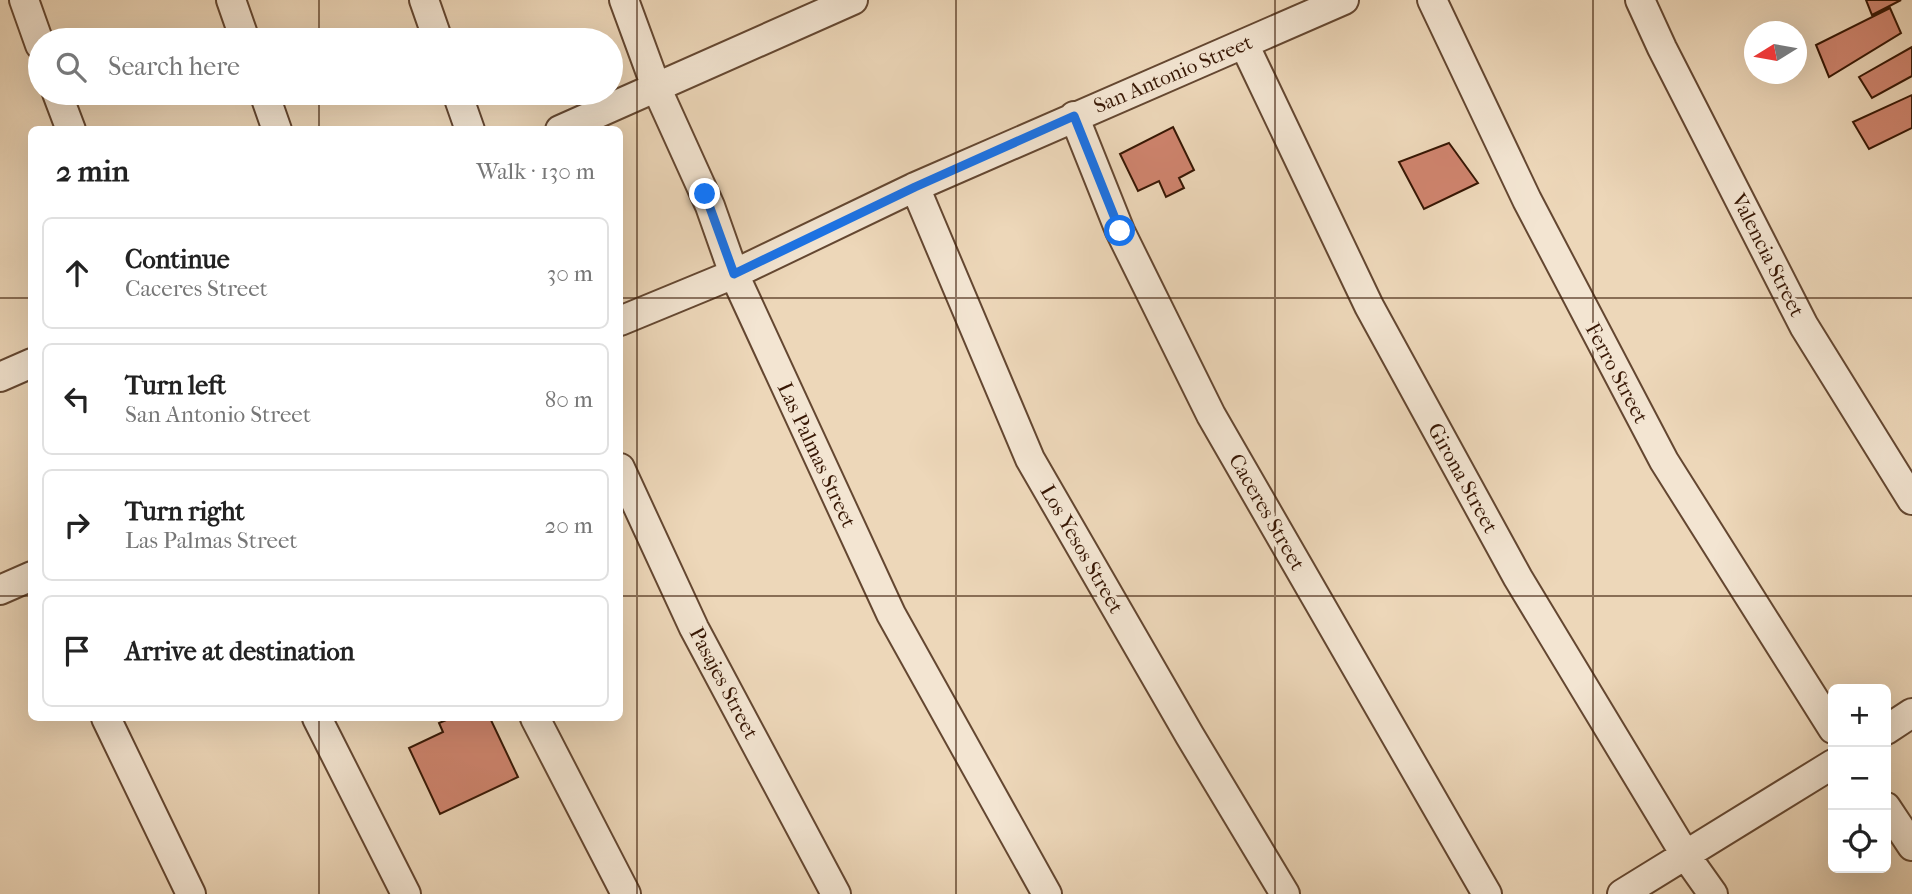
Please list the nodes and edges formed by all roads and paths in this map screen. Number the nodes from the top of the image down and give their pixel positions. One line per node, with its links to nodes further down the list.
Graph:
1 (24, 0): 9 (street)
2 (231, 0): 10 (street)
3 (424, 0): 11 (street)
4 (624, 0): 13 (street, Las Palmas Street)
5 (1344, 0): 12 (street, San Antonio Street)
6 (1432, 0): 37 (street, Ferro Street)
7 (1640, 0): 30 (street, Valencia Street)
8 (836, 4): 13 (street)
9 (34, 28)
10 (241, 28)
11 (434, 28)
12 (1244, 44): 19 (street, San Antonio Street); 42 (street, Girona Street)
13 (656, 87): 14 (street); 25 (street, Las Palmas Street)
14 (623, 102)
15 (62, 105): 20 (street)
16 (268, 105): 21 (street)
17 (461, 105): 22 (street)
18 (616, 105): 23 (street)
19 (1074, 116): 24 (street, San Antonio Street); 49 (street, Caceres Street)
20 (69, 126)
21 (276, 126)
22 (469, 126)
23 (569, 126)
24 (915, 187): 25 (street, San Antonio Street); 48 (street, Los Yesos Street)
25 (734, 274): 26 (street, San Antonio Street); 47 (street, Las Palmas Street)
26 (623, 320)
27 (28, 365): 28 (street)
28 (0, 377)
29 (623, 474): 46 (street, Pasajes Street)
30 (1912, 500)
31 (28, 578): 32 (street)
32 (0, 590)
33 (1912, 713): 38 (street)
34 (107, 721): 43 (street)
35 (319, 721): 44 (street)
36 (537, 721): 45 (street)
37 (1828, 721)
38 (1891, 727)
39 (1828, 767): 42 (street)
40 (1888, 810): 41 (street)
41 (1912, 846)
42 (1686, 856): 50 (street); 51 (street, Girona Street)
43 (191, 894)
44 (406, 894)
45 (626, 894)
46 (836, 894)
47 (1046, 894)
48 (1284, 894)
49 (1487, 894)
50 (1622, 894)
51 (1713, 894)

